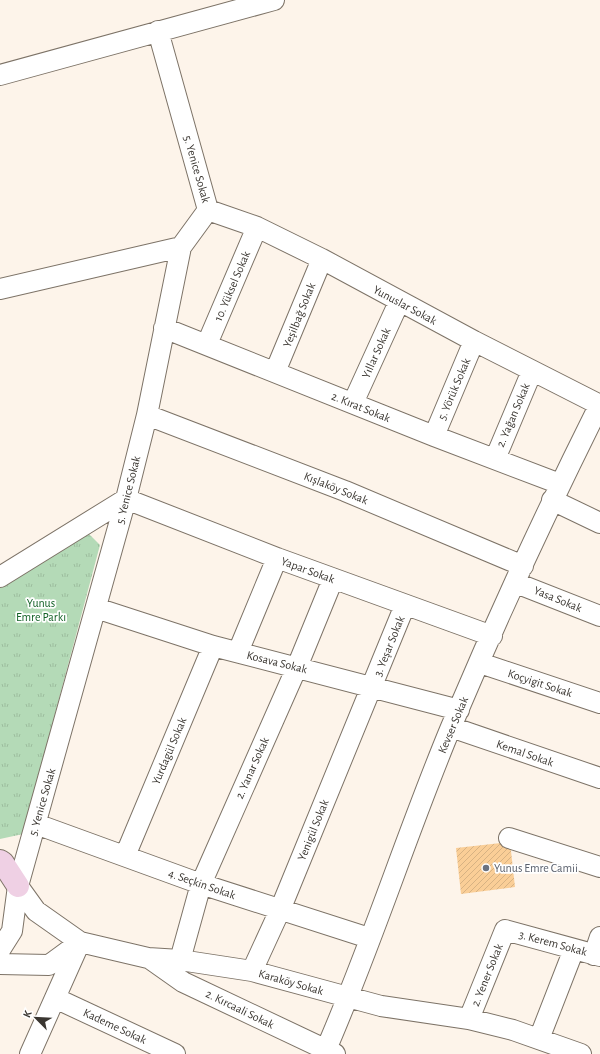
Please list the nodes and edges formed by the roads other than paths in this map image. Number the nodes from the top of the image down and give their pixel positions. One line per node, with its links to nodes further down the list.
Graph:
1 (274, 0): 2 (street)
2 (158, 31): 3 (street); 4 (street, 5. Yenice Sokak)
3 (0, 75)
4 (208, 210): 5 (street, Yunuslar Sokak); 6 (street, 5. Yenice Sokak)
5 (257, 227): 7 (street, Yunuslar Sokak); 12 (street, 10. Yüksel Sokak)
6 (181, 247): 8 (street); 10 (street, 5. Yenice Sokak)
7 (322, 259): 9 (street, Yunuslar Sokak); 14 (street, Yeşilbağ Sokak)
8 (0, 289)
9 (399, 302): 11 (street, Yunuslar Sokak); 15 (street, Yıllar Sokak)
10 (164, 328): 12 (street, 2. Kırat Sokak); 17 (street, 5. Yenice Sokak)
11 (474, 341): 13 (street, Yunuslar Sokak); 18 (street, 5. Yörük Sokak)
12 (207, 344): 14 (street, 2. Kırat Sokak)
13 (532, 371): 16 (street, Yunuslar Sokak); 19 (street, 2. Yağan Sokak)
14 (275, 372): 15 (street, 2. Kırat Sokak)
15 (353, 404): 18 (street, 2. Kırat Sokak)
16 (600, 405): 20 (street, Kevser Sokak)
17 (147, 415): 21 (street, 5. Yenice Sokak); 24 (street, Kışlaköy Sokak)
18 (434, 436): 19 (street, 2. Kırat Sokak)
19 (495, 460): 20 (street, 2. Kırat Sokak)
20 (556, 492): 22 (street, 2. Kırat Sokak); 24 (street, Kevser Sokak)
21 (126, 499): 23 (street, Yapar Sokak); 25 (street); 28 (street, 5. Yenice Sokak)
22 (600, 522)
23 (277, 558): 26 (street, Yapar Sokak); 32 (street)
24 (519, 574): 29 (street, Yasa Sokak); 30 (street, Kevser Sokak)
25 (0, 577)
26 (333, 579): 27 (street, Yapar Sokak); 34 (street, 2. Yanar Sokak)
27 (405, 605): 30 (street, Yapar Sokak); 35 (street, 3. Yeşar Sokak)
28 (96, 608): 31 (street, Kosava Sokak); 39 (street, 5. Yenice Sokak)
29 (600, 616)
30 (492, 636): 33 (street, Kevser Sokak)
31 (213, 646): 32 (street, Kosava Sokak); 41 (street, Yurdagül Sokak)
32 (238, 652): 34 (street, Kosava Sokak)
33 (480, 664): 36 (street, Koçyigit Sokak); 37 (street, Kevser Sokak)
34 (297, 667): 35 (street, Kosava Sokak); 44 (street, 2. Yanar Sokak)
35 (372, 687): 37 (street, Kosava Sokak); 46 (street, Yenigül Sokak)
36 (600, 703)
37 (455, 719): 38 (street, Kemal Sokak); 48 (street, Kevser Sokak)
38 (600, 778)
39 (36, 824): 41 (street, 4. Seçkin Sokak); 45 (street, 5. Yenice Sokak)
40 (509, 838): 43 (street)
41 (125, 856): 44 (street, 4. Seçkin Sokak)
42 (0, 861): 45 (main road)
43 (600, 867)
44 (201, 884): 46 (street, 4. Seçkin Sokak); 54 (street, 2. Yanar Sokak)
45 (18, 886): 49 (street, Karaköy Sokak); 52 (street, 5. Yenice Sokak)
46 (280, 910): 48 (street, 4. Seçkin Sokak); 56 (street, Yenigül Sokak)
47 (505, 930): 50 (street, 3. Kerem Sokak); 59 (street, 2. Yener Sokak)
48 (370, 938): 58 (street, Kevser Sokak)
49 (80, 942): 53 (street, Karaköy Sokak); 55 (street); 57 (street)
50 (574, 949): 51 (street, 3. Kerem Sokak); 60 (street)
51 (598, 949)
52 (0, 950)
53 (148, 958): 54 (street, Karaköy Sokak); 61 (street, 2. Kırcaali Sokak)
54 (180, 960): 56 (street, Karaköy Sokak)
55 (0, 964)
56 (252, 971): 58 (street, Karaköy Sokak)
57 (55, 998): 62 (street); 63 (street, Kademe Sokak)
58 (347, 998): 59 (street, Karaköy Sokak); 61 (street, Kevser Sokak)
59 (469, 1019): 60 (street, Karaköy Sokak)
60 (539, 1039): 64 (street, Karaköy Sokak)
61 (328, 1053)
62 (30, 1054)
63 (175, 1054)
64 (581, 1054)

